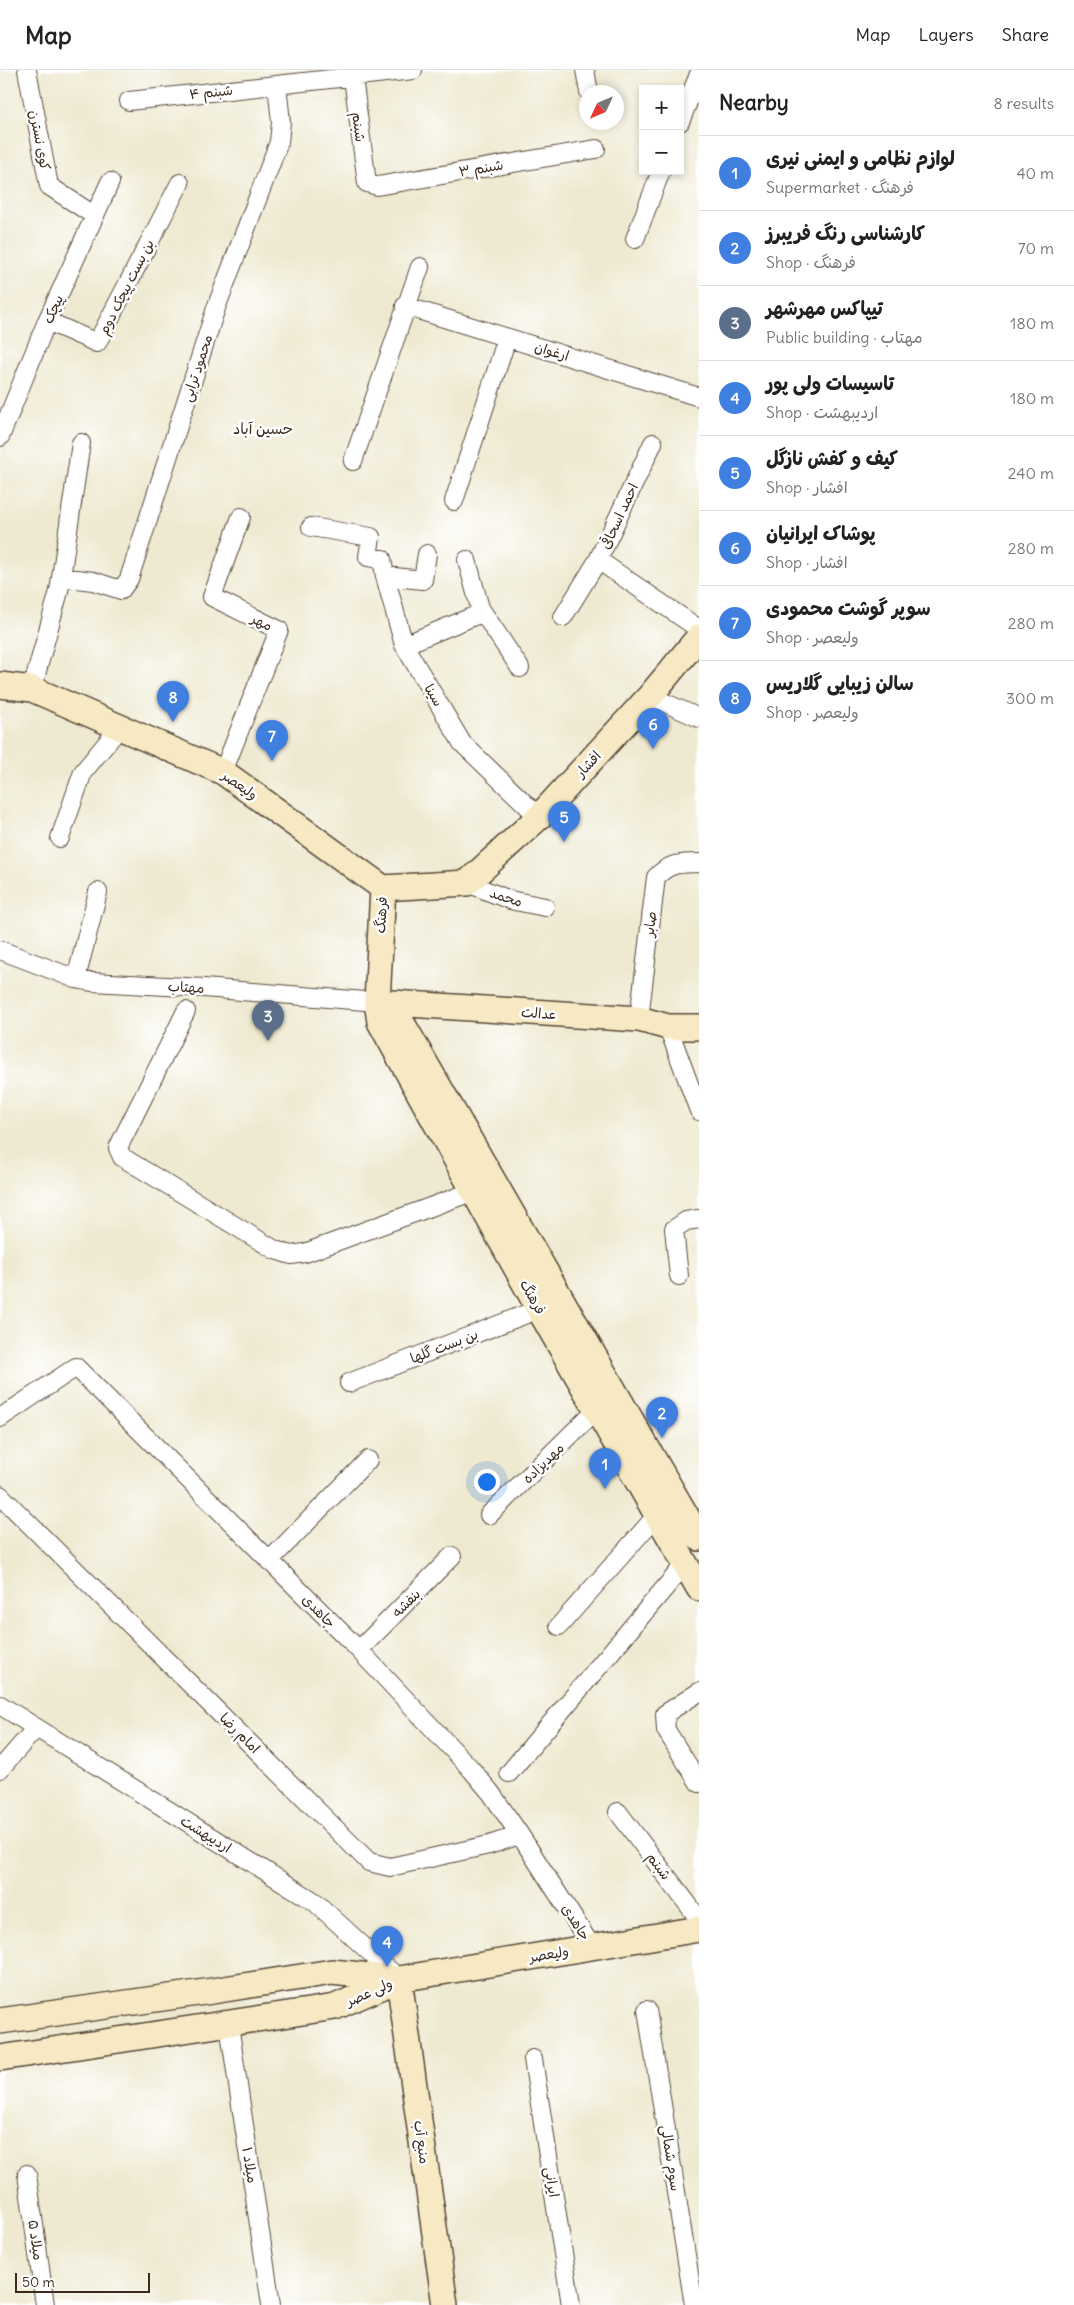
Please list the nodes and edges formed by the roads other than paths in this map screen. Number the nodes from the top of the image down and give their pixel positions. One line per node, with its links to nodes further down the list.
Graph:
1 (27, 70): 15 (street, کوی نسترن)
2 (413, 70): 4 (street, شبنم ۴)
3 (585, 70): 7 (street)
4 (352, 73): 6 (street, شبنم ۴); 14 (street, شبنم)
5 (699, 74): 9 (street)
6 (276, 85): 8 (street, شبنم ۴); 33 (street, محمود ترابی)
7 (588, 85)
8 (129, 101)
9 (684, 112)
10 (596, 149): 14 (street, شبنم ۳)
11 (659, 175): 16 (street)
12 (110, 182): 15 (street, پیچک)
13 (180, 183): 19 (street, بن بست پیچک دوم)
14 (367, 183)
15 (95, 216): 19 (street, پیچک)
16 (635, 239)
17 (420, 267): 18 (street)
18 (405, 306): 20 (street, ارغوان); 25 (street)
19 (47, 321): 22 (street, پیچک)
20 (508, 338): 21 (street, ارغوان); 26 (street)
21 (699, 396)
22 (0, 437)
23 (81, 443): 33 (street)
24 (653, 443): 31 (street, احمد اسحاقی)
25 (353, 461)
26 (454, 501)
27 (241, 517): 45 (street, مهر)
28 (311, 527): 32 (street, سینا)
29 (427, 554): 32 (street)
30 (467, 560): 34 (street)
31 (598, 560): 35 (street); 36 (street, احمد اسحاقی)
32 (385, 576): 38 (street, سینا)
33 (61, 577): 41 (street)
34 (480, 608): 38 (street); 39 (street)
35 (563, 617)
36 (699, 629)
37 (699, 637): 42 (street, افشار)
38 (404, 645): 46 (street, سینا)
39 (520, 668)
40 (0, 685): 41 (street, ولیعصر)
41 (32, 689): 44 (street, ولیعصر)
42 (650, 696): 43 (street); 46 (street, افشار)
43 (699, 718)
44 (120, 727): 45 (street, ولیعصر); 47 (street)
45 (223, 772): 50 (street, ولیعصر)
46 (539, 817): 49 (street, افشار)
47 (60, 838)
48 (699, 863): 57 (street, صابر)
49 (467, 883): 50 (street); 52 (street, محمد)
50 (383, 888): 55 (street, فرهنگ)
51 (98, 892): 54 (street)
52 (545, 907)
53 (0, 950): 54 (street, مهتاب)
54 (76, 979): 55 (street, مهتاب)
55 (377, 1002): 57 (street, عدالت); 61 (street, فرهنگ); 72 (street, فرهنگ)
56 (186, 1011): 61 (street)
57 (640, 1019): 58 (street, عدالت)
58 (668, 1026): 59 (street, عدالت); 60 (street)
59 (699, 1027)
60 (699, 1111)
61 (474, 1191): 64 (street, فرهنگ)
62 (699, 1219): 63 (street)
63 (679, 1276)
64 (539, 1309): 65 (street, بن بست گلها); 66 (street, فرهنگ)
65 (349, 1383)
66 (596, 1410): 70 (street, مهدیزاده); 71 (street, فرهنگ)
67 (2, 1413): 74 (street, جاهدی)
68 (368, 1460): 74 (street)
69 (0, 1495): 86 (street, امام رضا)
70 (489, 1515)
71 (657, 1515): 75 (street, فرهنگ); 77 (street)
72 (699, 1538)
73 (452, 1556): 78 (street, بنفشه)
74 (270, 1561): 78 (street, جاهدی)
75 (685, 1564): 76 (street, فرهنگ); 83 (street)
76 (699, 1588)
77 (559, 1626)
78 (359, 1650): 86 (street, جاهدی)
79 (699, 1692): 84 (street)
80 (0, 1705): 81 (street, اردیبهشت)
81 (36, 1728): 82 (street); 90 (street, اردیبهشت)
82 (0, 1769)
83 (509, 1773)
84 (699, 1783)
85 (618, 1812): 87 (street, شبنم)
86 (520, 1836): 89 (street, جاهدی)
87 (699, 1920)
88 (699, 1929): 89 (street, ولیعصر)
89 (592, 1947): 90 (street, ولیعصر)
90 (399, 1979): 92 (street, ولی عصر); 93 (street, ولی عصر); 99 (street, منبع آب)
91 (647, 2010): 101 (street, سوم شمالی)
92 (0, 2022)
93 (229, 2025): 94 (street, ولی عصر); 98 (street, میلاد ۱)
94 (0, 2058)
95 (533, 2059): 100 (street, ایرانی)
96 (27, 2174): 97 (street, میلاد ۵)
97 (44, 2305)
98 (271, 2305)
99 (446, 2305)
100 (571, 2305)
101 (694, 2305)

